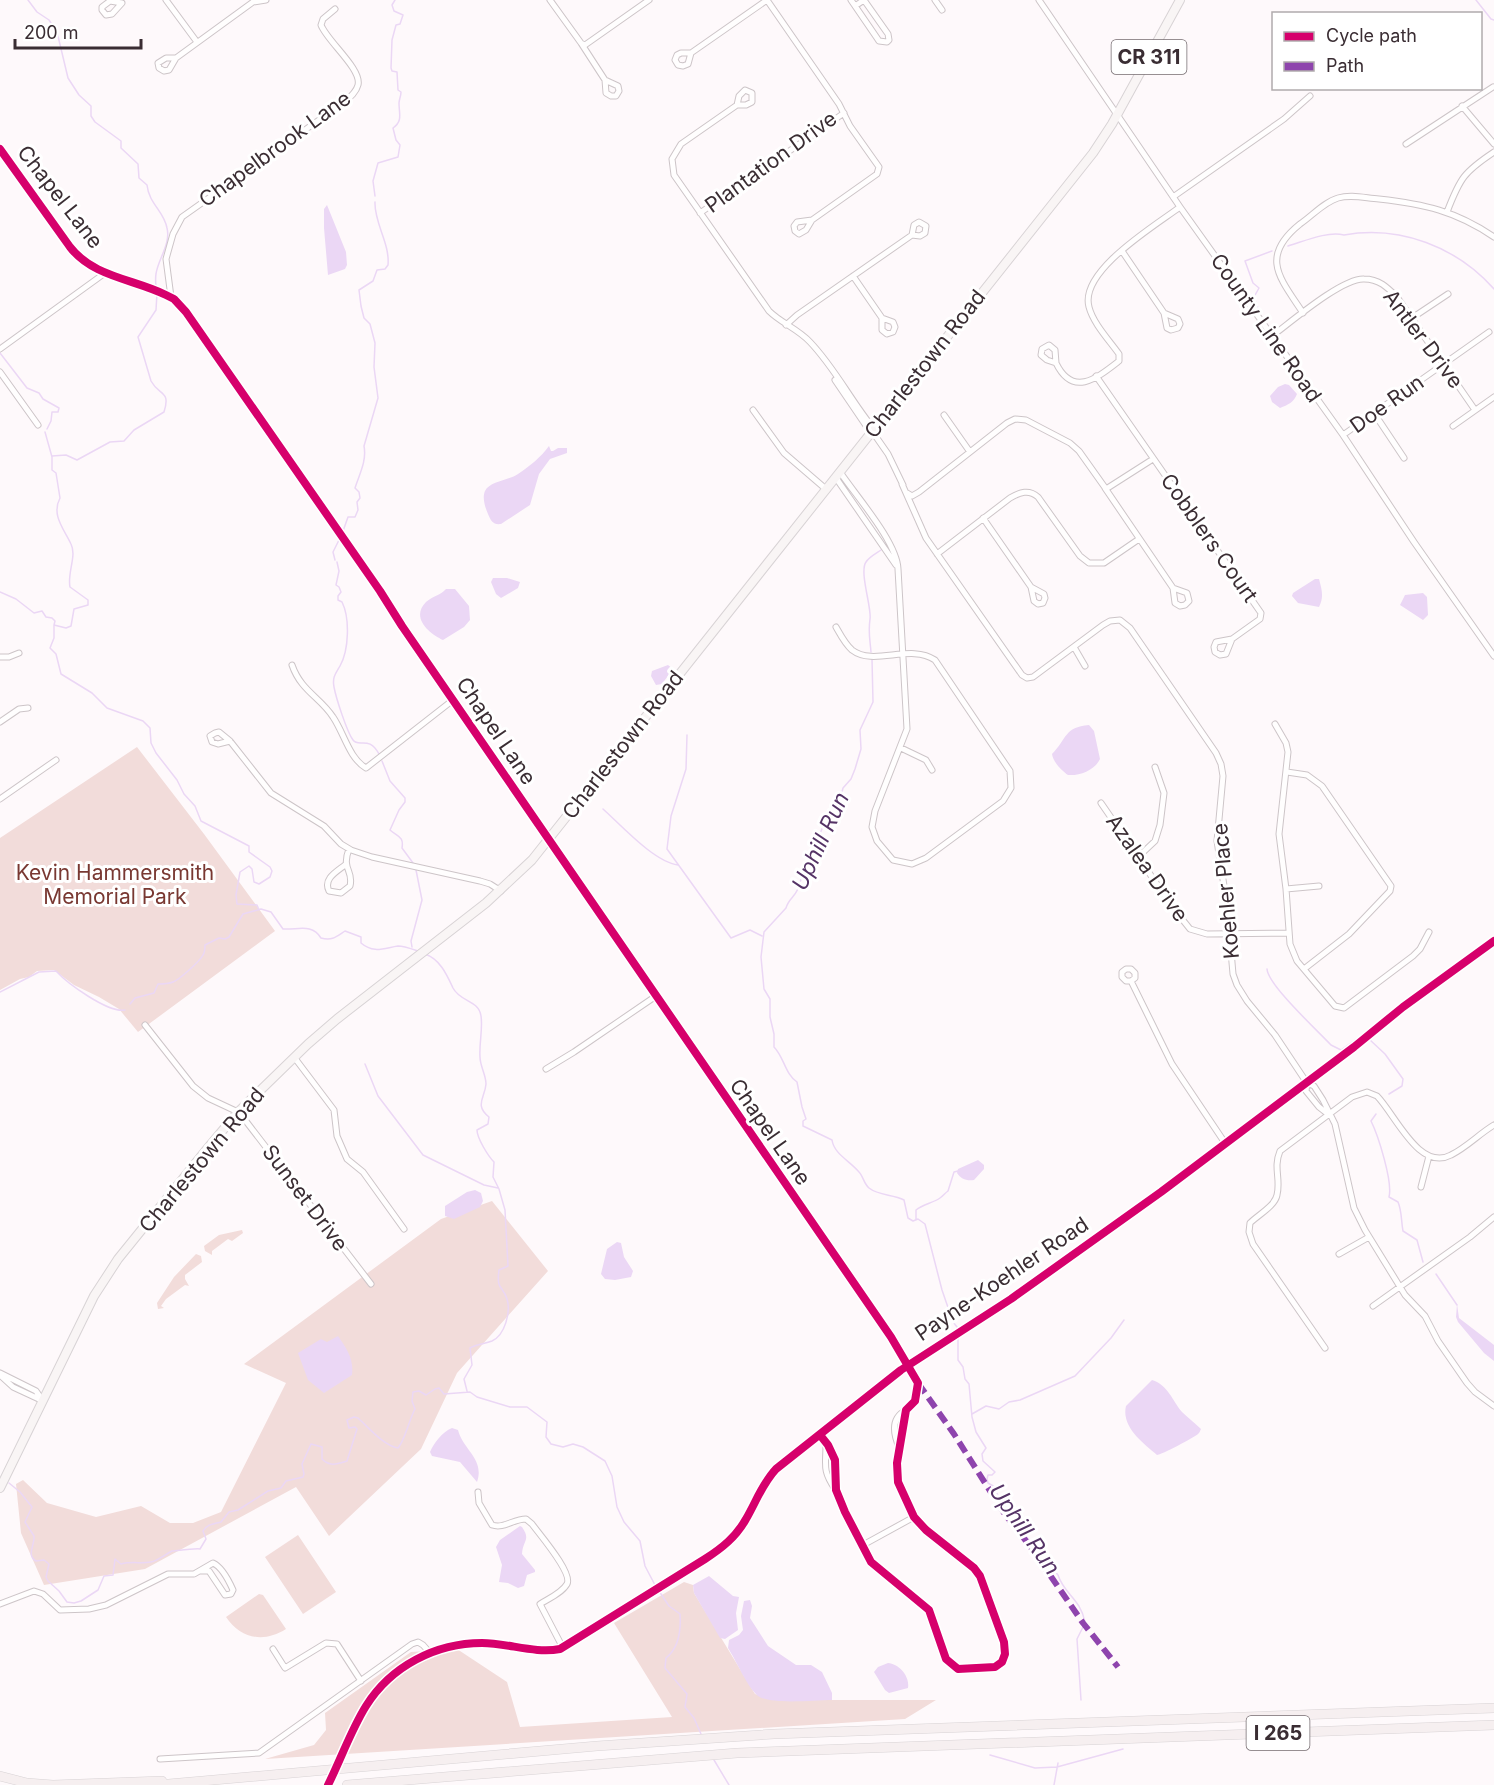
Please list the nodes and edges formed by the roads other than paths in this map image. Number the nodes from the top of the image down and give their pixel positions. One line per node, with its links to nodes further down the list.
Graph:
1 (166, 0): 14 (street)
2 (266, 0): 10 (street)
3 (550, 0): 15 (street)
4 (649, 0): 15 (street)
5 (767, 0): 16 (street); 23 (street, Plantation Drive)
6 (851, 0): 11 (street)
7 (935, 0): 13 (street)
8 (1039, 0): 24 (street, County Line Road)
9 (1180, 0): 24 (main road, CR 311)
10 (253, 1): 14 (street)
11 (855, 6): 11 (street)
12 (335, 9): 40 (street, Chapelbrook Lane)
13 (942, 10)
14 (197, 42): 17 (street)
15 (580, 43): 18 (street)
16 (691, 53)
17 (176, 58)
18 (605, 80)
19 (1492, 87): 22 (street)
20 (1310, 96): 29 (street)
21 (737, 105): 32 (street)
22 (1462, 106): 25 (street); 26 (street)
23 (843, 113): 32 (street, Plantation Drive); 33 (street)
24 (1117, 113): 29 (street, County Line Road); 60 (main road, Charlestown Road)
25 (1406, 144)
26 (1494, 144)
27 (0, 149): 37 (street, Chapel Lane)
28 (1494, 152): 31 (street)
29 (1173, 197): 30 (street, County Line Road)
30 (1180, 207): 36 (street); 47 (street, County Line Road)
31 (1447, 212): 35 (street); 42 (street)
32 (700, 213): 45 (street, Plantation Drive)
33 (812, 220)
34 (912, 235): 38 (street)
35 (1494, 237)
36 (1122, 251): 41 (street); 52 (street)
37 (105, 273): 40 (street, Chapel Lane); 48 (street)
38 (853, 276): 43 (street); 45 (street)
39 (1448, 294): 44 (street)
40 (171, 297): 83 (street, Chapel Lane)
41 (1164, 313)
42 (1303, 313): 44 (street, Antler Drive); 47 (street, Antler Drive)
43 (882, 318)
44 (1412, 318): 50 (street, Antler Drive)
45 (786, 325): 60 (street, Plantation Drive)
46 (1489, 332): 50 (street, Doe Run)
47 (1272, 336): 61 (street, County Line Road)
48 (0, 350)
49 (1056, 363): 52 (street)
50 (1444, 364): 55 (street, Antler Drive); 56 (street, Doe Run)
51 (0, 372): 58 (street)
52 (1096, 376): 64 (street, Cobblers Court)
53 (1494, 397): 55 (street)
54 (753, 410): 68 (street)
55 (1475, 410): 59 (street)
56 (1374, 413): 61 (street, Doe Run); 63 (street)
57 (945, 415): 62 (street)
58 (38, 425)
59 (1454, 426)
60 (872, 431): 65 (main road, Charlestown Road); 66 (street, Plantation Drive)
61 (1343, 435): 79 (street, County Line Road)
62 (970, 452): 66 (street); 67 (street)
63 (1404, 458)
64 (1153, 459): 67 (street); 75 (street, Cobblers Court)
65 (838, 475): 68 (main road, Charlestown Road); 78 (street)
66 (902, 483): 71 (street, Plantation Drive)
67 (1104, 488): 70 (street)
68 (827, 490): 95 (main road, Charlestown Road)
69 (983, 518): 70 (street); 71 (street); 72 (street)
70 (1139, 539): 73 (street)
71 (937, 554): 76 (street, Plantation Drive)
72 (1031, 587)
73 (1173, 588)
74 (836, 627): 78 (street)
75 (1232, 639)
76 (1074, 647): 82 (street); 103 (street, Koehler Place)
77 (19, 653): 80 (street)
78 (904, 653): 88 (street); 88 (street)
79 (1494, 656)
80 (0, 657)
81 (292, 665): 83 (street)
82 (1085, 666)
83 (453, 700): 95 (street, Chapel Lane)
84 (28, 708): 85 (street)
85 (0, 722)
86 (1275, 724): 92 (street)
87 (230, 741): 96 (street)
88 (901, 748): 91 (street)
89 (56, 760): 93 (street)
90 (1155, 767): 97 (street)
91 (932, 770)
92 (1287, 772): 100 (street); 106 (street)
93 (0, 799)
94 (1101, 803): 97 (street, Azalea Drive)
95 (549, 840): 101 (main road, Charlestown Road); 108 (street, Chapel Lane)
96 (349, 849): 98 (street); 101 (street)
97 (1138, 857): 103 (street, Azalea Drive)
98 (345, 865): 98 (street)
99 (1319, 886): 100 (street)
100 (1286, 889): 104 (street)
101 (501, 891): 110 (main road, Charlestown Road)
102 (1430, 932): 106 (street)
103 (1229, 933): 104 (street, Azalea Drive); 112 (street, Koehler Place)
104 (1289, 933): 106 (street)
105 (1494, 941): 112 (street, Payne-Koehler Road)
106 (1304, 969)
107 (1131, 981): 116 (street)
108 (656, 996): 111 (street); 127 (street, Chapel Lane)
109 (145, 1025): 113 (street)
110 (294, 1057): 113 (main road, Charlestown Road); 120 (street)
111 (546, 1069)
112 (1306, 1083): 114 (street, Koehler Place); 116 (street, Payne-Koehler Road)
113 (238, 1112): 123 (street, Sunset Drive); 129 (main road, Charlestown Road)
114 (1328, 1114): 117 (street); 121 (street, Koehler Place); 126 (street)
115 (1494, 1125): 117 (street)
116 (1225, 1143): 127 (street, Payne-Koehler Road)
117 (1429, 1156): 118 (street)
118 (1421, 1187)
119 (1494, 1217): 124 (street)
120 (404, 1229)
121 (1369, 1237): 122 (street); 124 (street, Koehler Place)
122 (1339, 1254)
123 (371, 1284)
124 (1400, 1287): 125 (street); 130 (street, Koehler Place)
125 (1373, 1306)
126 (1326, 1348)
127 (908, 1365): 131 (street, Payne-Koehler Road); 136 (street, Chapel Lane)
128 (0, 1374): 129 (street)
129 (43, 1401): 133 (main road, Charlestown Road)
130 (1494, 1406)
131 (819, 1435): 132 (street); 140 (street, Payne-Koehler Road)
132 (826, 1442): 134 (street); 134 (street)
133 (0, 1488)
134 (836, 1490): 137 (street)
135 (478, 1492): 140 (street)
136 (914, 1517): 137 (street); 137 (street)
137 (863, 1545)
138 (201, 1570): 138 (street); 139 (street)
139 (0, 1604)
140 (563, 1648): 142 (street)
141 (273, 1649): 143 (street)
142 (430, 1653): 143 (street); 151 (street, bridge)
143 (361, 1681): 146 (street)
144 (1494, 1708): 148 (highway, I 265)
145 (1494, 1725): 152 (highway, I 265)
146 (160, 1759)
147 (0, 1776): 149 (highway)
148 (227, 1779): 149 (highway); 150 (highway, I 265)
149 (53, 1785)
150 (157, 1785)
151 (328, 1785)
152 (347, 1785)

